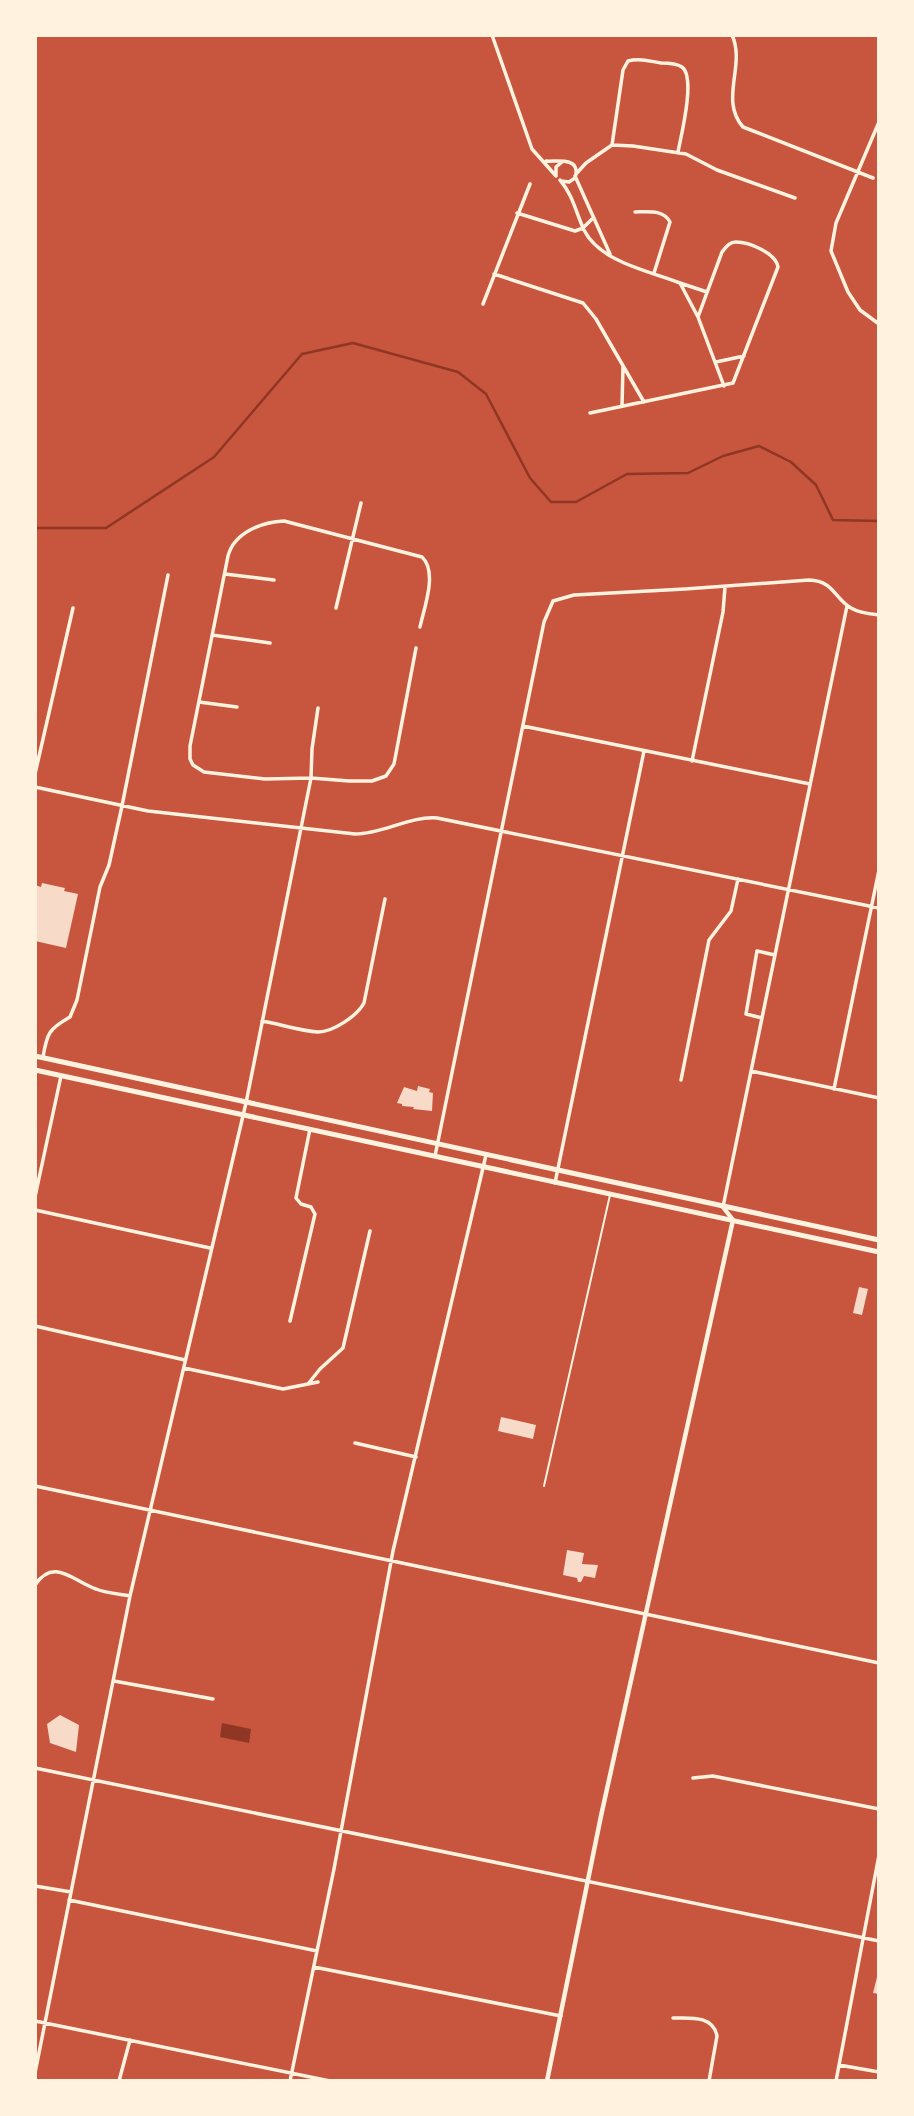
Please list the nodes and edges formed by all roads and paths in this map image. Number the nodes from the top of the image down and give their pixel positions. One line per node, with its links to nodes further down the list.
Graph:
1 (492, 35): 6 (street)
2 (732, 35): 10 (street)
3 (879, 122): 10 (street)
4 (612, 145): 5 (street); 5 (street); 9 (street)
5 (678, 152): 16 (street)
6 (544, 160): 7 (street); 12 (street)
7 (562, 162): 8 (street); 12 (street)
8 (571, 162): 9 (street); 11 (street)
9 (586, 163): 11 (street)
10 (858, 172): 13 (street); 28 (street)
11 (576, 175): 14 (street); 19 (street)
12 (556, 176): 14 (street)
13 (873, 178)
14 (560, 180): 20 (street)
15 (530, 184): 18 (street)
16 (795, 198)
17 (635, 212): 22 (street)
18 (517, 213): 20 (street); 23 (street)
19 (592, 218): 20 (street); 21 (street)
20 (583, 228): 21 (street)
21 (612, 257): 22 (street)
22 (654, 273): 24 (street)
23 (494, 274): 26 (street); 31 (street)
24 (680, 283): 25 (street); 27 (street)
25 (707, 292): 27 (street); 29 (street)
26 (483, 304)
27 (698, 317): 30 (street)
28 (879, 324)
29 (744, 356): 30 (street); 32 (street)
30 (715, 362): 32 (street)
31 (623, 363): 33 (street); 34 (street)
32 (724, 386): 33 (street)
33 (644, 402): 34 (street)
34 (622, 407): 35 (street)
35 (590, 413)
36 (361, 503): 37 (street)
37 (351, 539): 38 (street); 44 (street); 46 (street)
38 (225, 574): 40 (street); 47 (street)
39 (168, 575): 60 (street)
40 (274, 580)
41 (724, 587): 42 (street); 53 (street); 55 (street)
42 (847, 606): 45 (street); 58 (street)
43 (73, 608): 56 (street)
44 (336, 608)
45 (879, 615)
46 (420, 627)
47 (212, 635): 48 (street); 50 (street)
48 (270, 643)
49 (416, 648): 57 (street)
50 (199, 702): 51 (street); 57 (street)
51 (237, 707)
52 (318, 708): 57 (street)
53 (523, 726): 54 (street); 62 (street)
54 (644, 751): 55 (street); 63 (street)
55 (692, 761): 58 (street)
56 (35, 774)
57 (311, 778): 61 (street)
58 (810, 784): 66 (street)
59 (35, 787): 60 (street)
60 (122, 806): 61 (street); 74 (street)
61 (302, 827): 62 (street); 72 (street)
62 (501, 832): 63 (street); 84 (street)
63 (622, 856): 65 (street); 88 (street)
64 (879, 870): 68 (street)
65 (738, 879): 66 (street); 78 (street)
66 (789, 890): 68 (street); 70 (street)
67 (385, 899): 72 (street)
68 (872, 906): 69 (street); 79 (street)
69 (879, 908)
70 (775, 955): 71 (street); 71 (street)
71 (762, 1018): 76 (street)
72 (262, 1021): 81 (street)
73 (35, 1056): 74 (main road)
74 (43, 1058): 81 (main road)
75 (35, 1070): 77 (main road)
76 (751, 1071): 79 (street); 92 (street)
77 (61, 1076): 82 (main road); 91 (street)
78 (681, 1080)
79 (834, 1089): 80 (street)
80 (879, 1098)
81 (246, 1103): 82 (street); 84 (main road)
82 (243, 1115): 83 (main road); 97 (street)
83 (310, 1129): 86 (main road); 99 (street)
84 (438, 1144): 85 (main road); 86 (street)
85 (487, 1154): 87 (street); 88 (main road)
86 (435, 1156): 87 (main road)
87 (484, 1166): 89 (main road); 106 (street)
88 (558, 1169): 89 (street); 92 (main road)
89 (555, 1183): 90 (main road)
90 (610, 1194): 94 (main road); 108 (lane)
91 (35, 1197)
92 (723, 1207): 94 (street); 96 (main road)
93 (35, 1210): 97 (street)
94 (733, 1220): 98 (main road); 113 (street)
95 (370, 1231): 104 (street)
96 (879, 1240)
97 (210, 1248): 101 (street)
98 (879, 1252)
99 (290, 1321)
100 (35, 1326): 101 (street)
101 (185, 1360): 102 (street)
102 (183, 1368): 104 (street); 109 (street)
103 (318, 1382): 104 (street)
104 (309, 1384)
105 (355, 1443): 106 (street)
106 (416, 1457): 110 (street)
107 (35, 1486): 109 (street)
108 (544, 1486)
109 (150, 1510): 110 (street); 112 (street)
110 (393, 1562): 113 (street); 121 (street)
111 (35, 1585): 112 (street)
112 (130, 1596): 115 (street)
113 (645, 1616): 114 (street); 123 (street)
114 (879, 1664)
115 (114, 1681): 116 (street); 119 (street)
116 (213, 1699)
117 (35, 1768): 119 (street)
118 (693, 1777): 120 (street)
119 (92, 1780): 121 (street); 125 (street)
120 (879, 1809)
121 (341, 1829): 123 (street); 129 (street)
122 (879, 1855): 127 (street)
123 (588, 1880): 127 (street); 131 (street)
124 (35, 1885): 125 (street)
125 (71, 1892): 126 (street)
126 (69, 1900): 129 (street); 134 (street)
127 (864, 1937): 128 (street); 136 (street)
128 (879, 1941)
129 (317, 1951): 130 (street)
130 (314, 1967): 131 (street); 139 (street)
131 (561, 2016): 143 (street)
132 (673, 2018): 144 (street)
133 (35, 2021): 134 (street)
134 (46, 2023): 135 (street); 138 (street)
135 (130, 2040): 139 (street); 140 (street)
136 (839, 2065): 137 (street); 145 (street)
137 (879, 2072)
138 (35, 2073)
139 (292, 2073): 141 (street); 142 (street)
140 (119, 2081)
141 (290, 2081)
142 (330, 2081)
143 (547, 2081)
144 (709, 2081)
145 (836, 2081)

